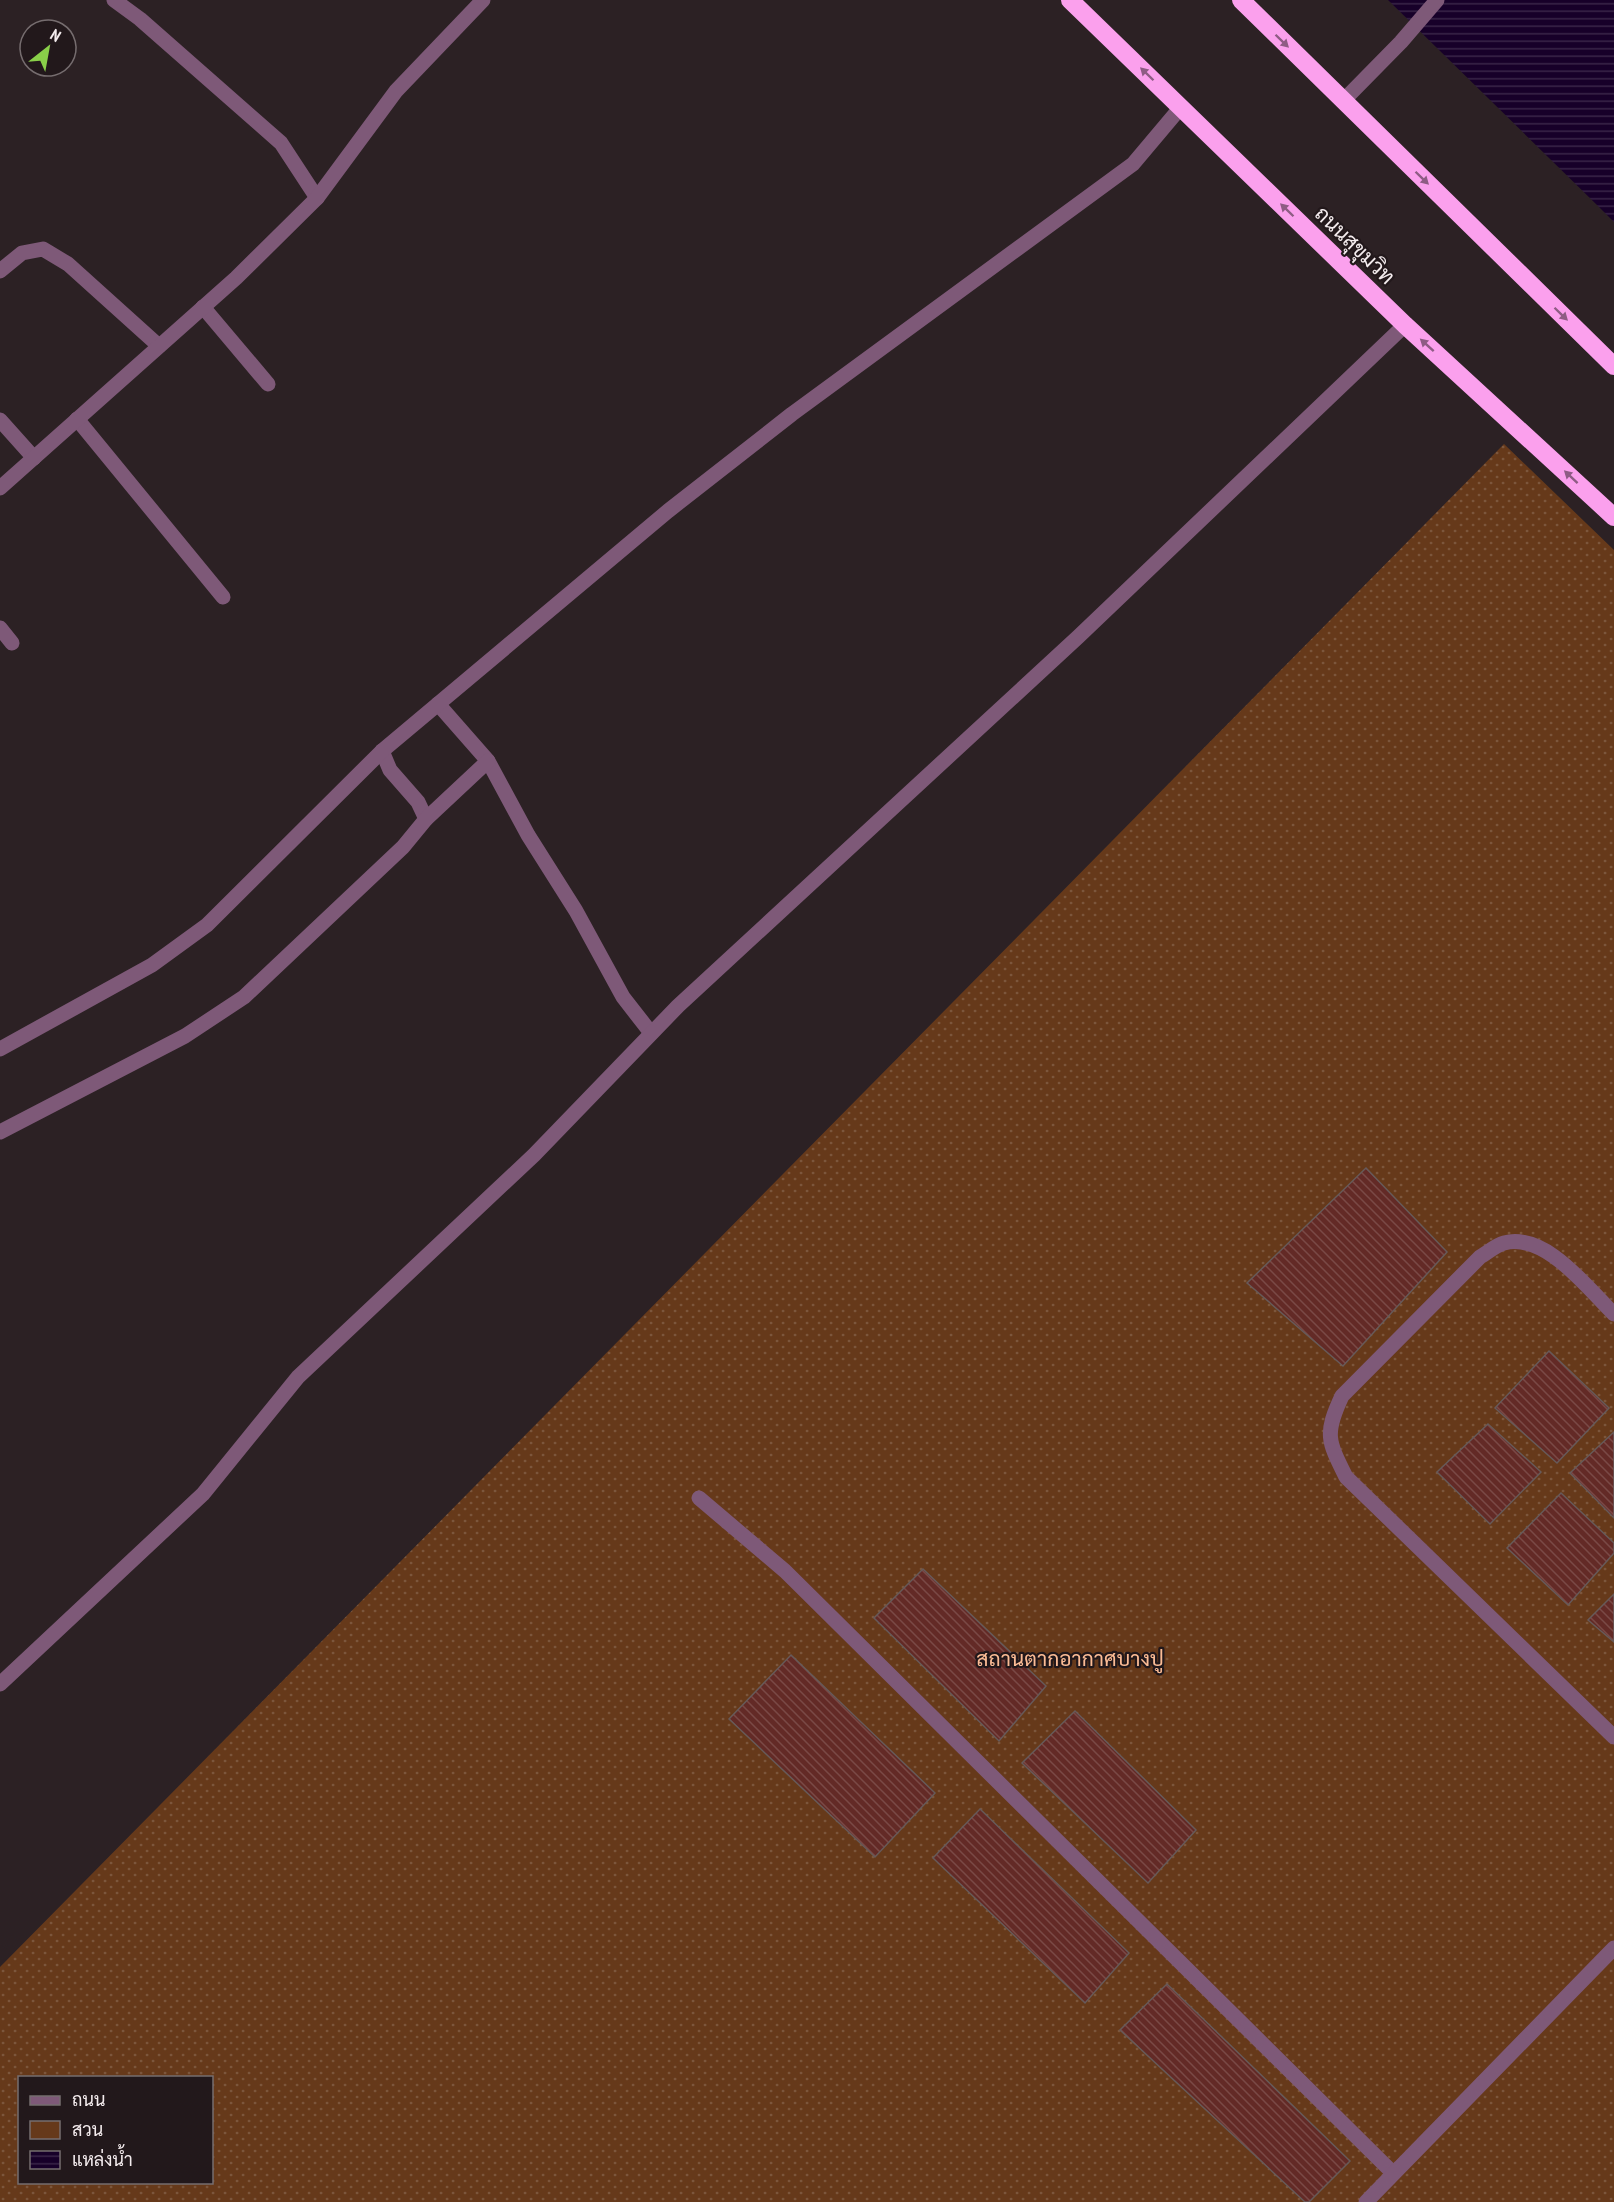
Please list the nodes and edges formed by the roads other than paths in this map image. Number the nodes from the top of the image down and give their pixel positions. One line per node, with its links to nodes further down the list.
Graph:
1 (114, 0): 8 (street)
2 (483, 0): 8 (street)
3 (1070, 0): 7 (highway, ถนนสุขุมวิท, one-way to 3)
4 (1241, 0): 6 (highway, one-way to 6)
5 (1437, 0): 6 (street)
6 (1343, 100): 13 (highway, one-way to 13)
7 (1181, 107): 11 (highway, ถนนสุขุมวิท, one-way to 7); 23 (street)
8 (317, 198): 10 (street)
9 (0, 271): 12 (street)
10 (203, 307): 12 (street); 14 (street)
11 (1405, 325): 19 (highway, ถนนสุขุมวิท, one-way to 11); 27 (street)
12 (159, 346): 15 (street)
13 (1614, 366)
14 (268, 384)
15 (77, 419): 17 (street); 20 (street)
16 (0, 420): 17 (street)
17 (34, 458): 18 (street)
18 (0, 488)
19 (1614, 517)
20 (223, 597)
21 (0, 628): 22 (street)
22 (12, 643)
23 (438, 704): 24 (street); 25 (street)
24 (382, 751): 26 (street); 28 (street)
25 (488, 761): 26 (street); 27 (street)
26 (426, 819): 29 (street)
27 (651, 1033): 32 (street)
28 (0, 1049)
29 (0, 1132)
30 (1614, 1314): 33 (street)
31 (699, 1498): 35 (street)
32 (0, 1684)
33 (1614, 1737)
34 (1614, 1948): 35 (street)
35 (1394, 2172): 36 (street)
36 (1366, 2202)

